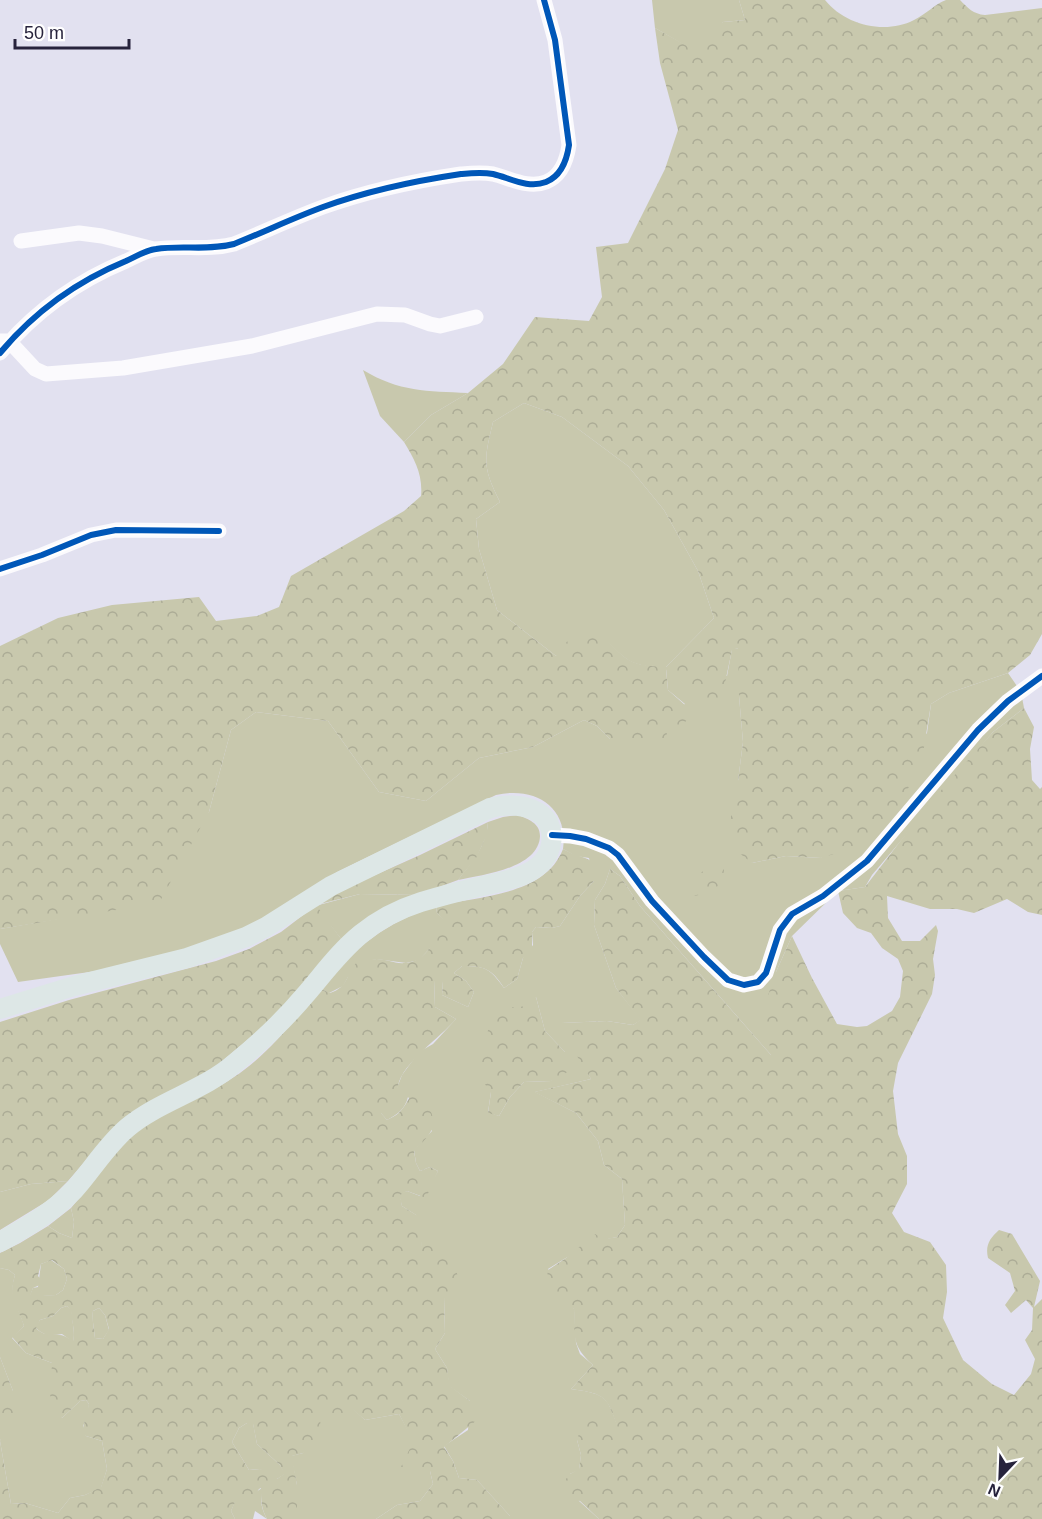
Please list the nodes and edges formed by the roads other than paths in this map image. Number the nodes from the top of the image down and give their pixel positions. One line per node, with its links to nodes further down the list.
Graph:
1 (544, 0): 3 (street)
2 (21, 241): 3 (street)
3 (154, 249): 5 (street)
4 (476, 317): 5 (street)
5 (3, 345)
6 (219, 531): 7 (street)
7 (0, 569)
8 (1042, 676): 9 (street)
9 (552, 835): 10 (main road); 11 (main road)
10 (0, 1010)
11 (0, 1242)

